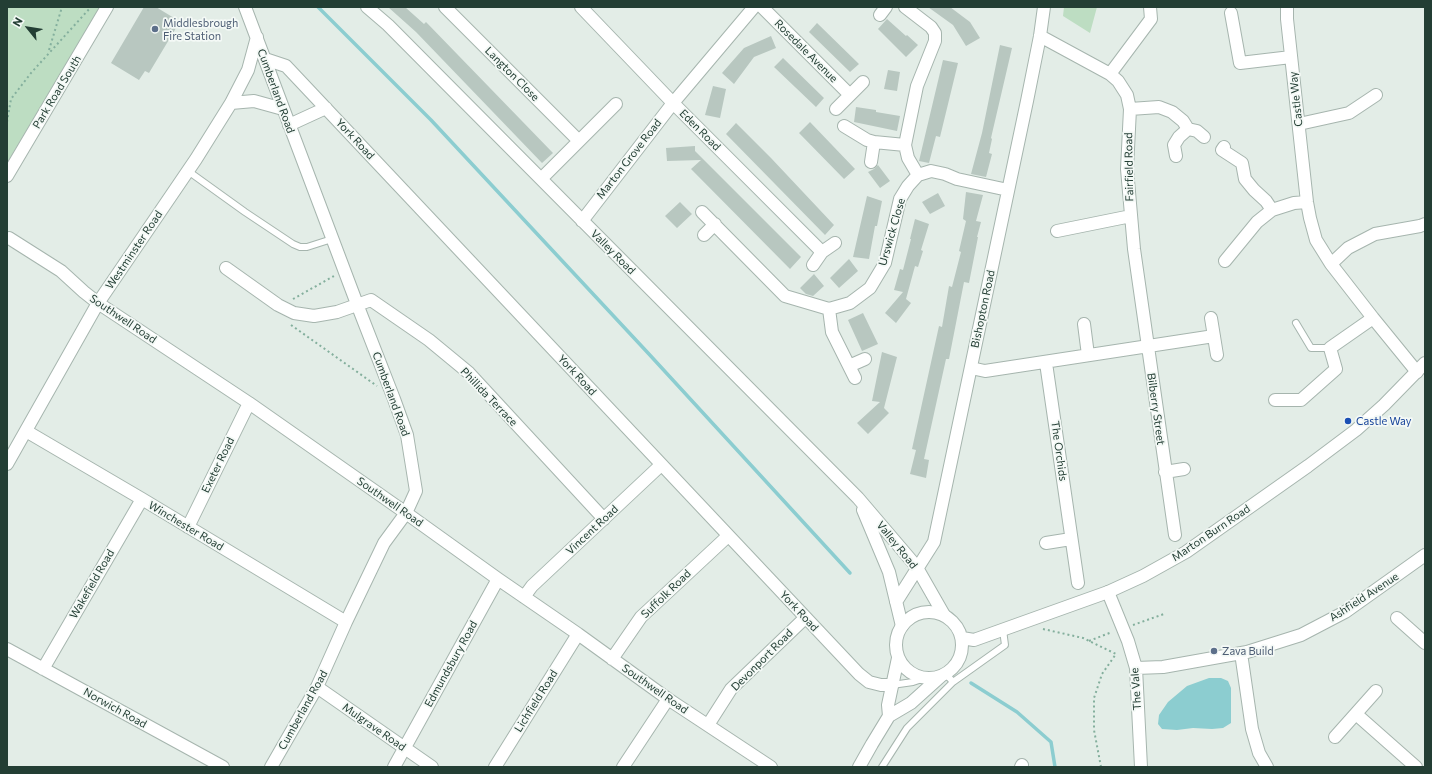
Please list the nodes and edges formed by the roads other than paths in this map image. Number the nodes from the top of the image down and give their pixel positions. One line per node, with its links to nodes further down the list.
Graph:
1 (107, 7): 41 (street, Park Road South)
2 (245, 7): 14 (street, Cumberland Road)
3 (367, 7): 42 (street, Valley Road)
4 (445, 7): 33 (street, Langton Close)
5 (581, 7): 22 (street, Eden Road)
6 (754, 7): 22 (street, Marton Grove Road)
7 (762, 7): 19 (street, Rosedale Avenue)
8 (905, 7): 35 (street)
9 (1044, 7): 13 (street, Bishopton Road)
10 (1150, 7): 17 (street)
11 (1287, 7): 15 (street, Castle Way)
12 (1231, 13): 15 (street)
13 (1040, 36): 17 (street, Fairfield Road); 43 (street, Bishopton Road)
14 (257, 37): 16 (street, Cumberland Road); 21 (street, Westminster Road)
15 (1291, 57): 28 (street, Castle Way)
16 (264, 59): 24 (street, York Road); 25 (street, Cumberland Road)
17 (1110, 74): 27 (street, Fairfield Road)
18 (863, 82): 19 (street)
19 (850, 95): 26 (street)
20 (1376, 95): 28 (street)
21 (231, 103): 25 (street); 39 (street, Westminster Road)
22 (673, 103): 48 (street, Marton Grove Road); 56 (street, Eden Road)
23 (616, 104): 33 (street)
24 (326, 108): 29 (street); 83 (street, York Road)
25 (283, 109): 29 (street, Cumberland Road)
26 (836, 109)
27 (1130, 109): 31 (street); 47 (street, Fairfield Road)
28 (1299, 124): 44 (street, Castle Way)
29 (289, 125): 54 (street, Cumberland Road)
30 (844, 126): 34 (street)
31 (1188, 129): 32 (street); 37 (street)
32 (1204, 137)
33 (579, 141): 42 (street)
34 (874, 142): 35 (street); 38 (street)
35 (905, 145): 40 (street)
36 (1224, 147): 45 (street)
37 (1176, 156)
38 (871, 162)
39 (188, 171): 54 (lane); 61 (street, Westminster Road)
40 (918, 175): 43 (street); 63 (street, Urswick Close)
41 (7, 176)
42 (541, 179): 48 (street, Valley Road)
43 (1008, 190): 76 (street, Bishopton Road)
44 (1307, 202): 45 (street); 58 (street, Castle Way)
45 (1272, 210): 57 (street)
46 (702, 212): 49 (street)
47 (1131, 216): 51 (street); 69 (street, Fairfield Road)
48 (582, 221): 86 (street, Valley Road)
49 (715, 224): 52 (street); 63 (street)
50 (1425, 224): 58 (street)
51 (1057, 231)
52 (704, 235)
53 (9, 238): 61 (street, Southwell Road)
54 (332, 239): 62 (street, Cumberland Road)
55 (835, 243): 56 (street)
56 (822, 252): 59 (street)
57 (1225, 261)
58 (1331, 264): 65 (street, Castle Way)
59 (812, 265)
60 (226, 268): 62 (street)
61 (98, 302): 80 (street, Southwell Road); 81 (street, Westminster Road)
62 (357, 304): 88 (street, Cumberland Road); 89 (street, Phillida Terrace)
63 (829, 309): 75 (street)
64 (1211, 318): 68 (street)
65 (1372, 318): 70 (street); 77 (street, Castle Way)
66 (1084, 324): 71 (street)
67 (1296, 324): 70 (lane)
68 (1214, 336): 69 (street); 72 (street)
69 (1147, 346): 71 (street); 85 (street, Bilberry Street)
70 (1330, 348): 79 (street)
71 (1088, 355): 74 (street)
72 (1217, 355)
73 (865, 359): 75 (street)
74 (1046, 362): 76 (street); 93 (street, The Orchids)
75 (848, 366): 78 (street)
76 (971, 368): 96 (street, Bishopton Road)
77 (1422, 369): 99 (street, Marton Burn Road)
78 (854, 378)
79 (1276, 400)
80 (249, 403): 88 (street, Southwell Road); 90 (street, Exeter Road)
81 (26, 431): 82 (street, Westminster Road); 87 (street, Winchester Road)
82 (7, 464)
83 (661, 465): 89 (street, Vincent Road); 92 (street, York Road)
84 (1184, 469): 85 (street)
85 (1166, 472): 91 (street, Bilberry Street)
86 (858, 498): 96 (street, Valley Road); 101 (street, Valley Road)
87 (142, 499): 90 (street, Winchester Road); 115 (street, Wakefield Road)
88 (406, 513): 97 (street, Southwell Road); 105 (street, Cumberland Road)
89 (604, 519): 100 (street, Vincent Road)
90 (188, 527): 105 (street, Winchester Road)
91 (1175, 535)
92 (728, 536): 103 (street, York Road); 114 (street, Suffolk Road)
93 (1071, 539): 94 (street); 98 (street, The Orchids)
94 (1046, 543)
95 (1425, 555): 112 (street, Ashfield Avenue)
96 (917, 568): 101 (street, Bishopton Road); 102 (street, Valley Road)
97 (498, 579): 100 (street, Southwell Road); 127 (street, Edmundsbury Road)
98 (1078, 583)
99 (1108, 592): 107 (street, Marton Burn Road); 116 (street, The Vale)
100 (524, 597): 108 (street, Southwell Road)
101 (896, 602): 106 (street, Valley Road)
102 (944, 615): 106 (street); 109 (street)
103 (805, 618): 119 (street, York Road); 125 (street, Devonport Road)
104 (1397, 618): 110 (street)
105 (346, 622): 120 (street, Cumberland Road)
106 (902, 626): 113 (street)
107 (1003, 630): 109 (street, Marton Burn Road); 117 (lane)
108 (578, 634): 114 (street, Southwell Road); 132 (street, Lichfield Road)
109 (962, 638): 117 (street)
110 (1425, 644)
111 (7, 649): 115 (street, Norwich Road)
112 (1241, 653): 116 (street, Ashfield Avenue); 138 (street)
113 (898, 658): 118 (street); 119 (street)
114 (612, 659): 122 (street, Southwell Road)
115 (43, 668): 128 (street, Norwich Road)
116 (1136, 668): 137 (street, The Vale)
117 (947, 677): 118 (street); 124 (street); 136 (lane)
118 (926, 678): 119 (lane)
119 (892, 684): 124 (street)
120 (317, 687): 127 (street, Mulgrave Road); 129 (street, Cumberland Road)
121 (1376, 691): 123 (street)
122 (668, 698): 125 (street, Southwell Road); 133 (street)
123 (1356, 714): 126 (street); 139 (street)
124 (889, 716): 135 (street)
125 (708, 725): 134 (street, Southwell Road)
126 (1336, 737)
127 (404, 748): 130 (street, Edmundsbury Road); 131 (street, Mulgrave Road)
128 (223, 767)
129 (271, 767)
130 (394, 767)
131 (432, 767)
132 (495, 767)
133 (623, 767)
134 (771, 767)
135 (859, 767)
136 (882, 767)
137 (1141, 767)
138 (1267, 767)
139 (1416, 767)

